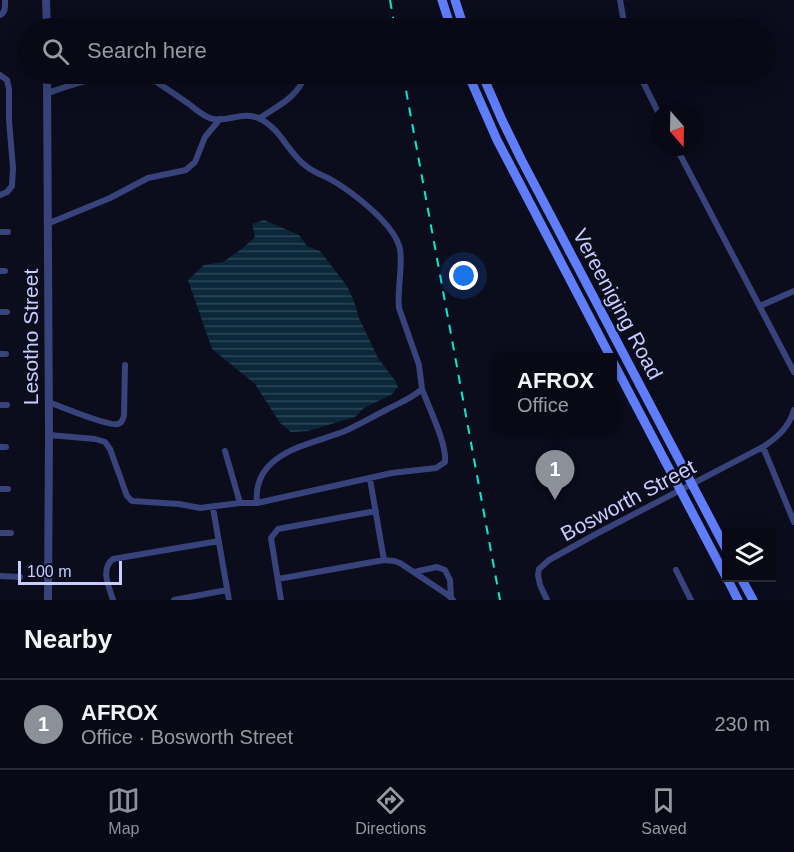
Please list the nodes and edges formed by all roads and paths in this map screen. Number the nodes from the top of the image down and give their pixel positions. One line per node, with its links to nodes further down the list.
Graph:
1 (5, 0): 6 (street)
2 (46, 0): 7 (street)
3 (442, 0): 8 (main road)
4 (455, 0): 9 (main road)
5 (620, 0): 10 (street)
6 (0, 15)
7 (46, 18)
8 (448, 18)
9 (461, 18)
10 (623, 18)
11 (0, 75): 24 (street)
12 (47, 84): 19 (street, Lesotho Street)
13 (80, 84): 19 (street)
14 (159, 84): 22 (street)
15 (301, 84): 21 (street)
16 (472, 84): 30 (main road, Vereeniging Road)
17 (486, 84): 41 (main road, Vereeniging Road)
18 (644, 84): 20 (street)
19 (47, 93): 25 (street, Lesotho Street)
20 (653, 102)
21 (260, 118): 22 (street); 34 (street)
22 (220, 119): 25 (street)
23 (681, 156): 29 (street)
24 (0, 195)
25 (47, 224): 35 (street, Lesotho Street)
26 (0, 232): 27 (street)
27 (8, 232)
28 (794, 291): 29 (street)
29 (760, 306): 33 (street)
30 (608, 353)
31 (125, 365): 35 (street)
32 (617, 370): 42 (main road, Vereeniging Road)
33 (794, 372)
34 (422, 390): 40 (street); 44 (street)
35 (48, 402): 37 (street, Lesotho Street)
36 (794, 410): 38 (street, Bosworth Street)
37 (49, 435): 45 (street); 63 (street, Lesotho Street)
38 (763, 447): 41 (street, Bosworth Street); 47 (street)
39 (225, 451): 43 (street)
40 (370, 479): 44 (street); 46 (street)
41 (693, 484): 42 (street, Bosworth Street); 51 (main road, Vereeniging Road)
42 (681, 490): 53 (main road, Vereeniging Road); 68 (street, Bosworth Street)
43 (240, 503): 44 (street); 45 (street)
44 (257, 503)
45 (213, 508): 50 (street)
46 (376, 511): 52 (street); 58 (street)
47 (794, 522)
48 (0, 533): 49 (street)
49 (11, 534)
50 (219, 540): 61 (street); 64 (street)
51 (722, 541)
52 (384, 560): 55 (street); 58 (street)
53 (722, 568)
54 (676, 570): 69 (street)
55 (414, 572): 62 (street); 62 (street)
56 (0, 576): 57 (street)
57 (20, 576)
58 (278, 579): 67 (street)
59 (729, 582): 70 (main road, Vereeniging Road)
60 (743, 582): 71 (main road)
61 (227, 590): 65 (street); 66 (street)
62 (452, 599)
63 (48, 600)
64 (113, 600)
65 (174, 600)
66 (229, 600)
67 (281, 600)
68 (547, 600)
69 (691, 600)
70 (738, 600)
71 (753, 600)

